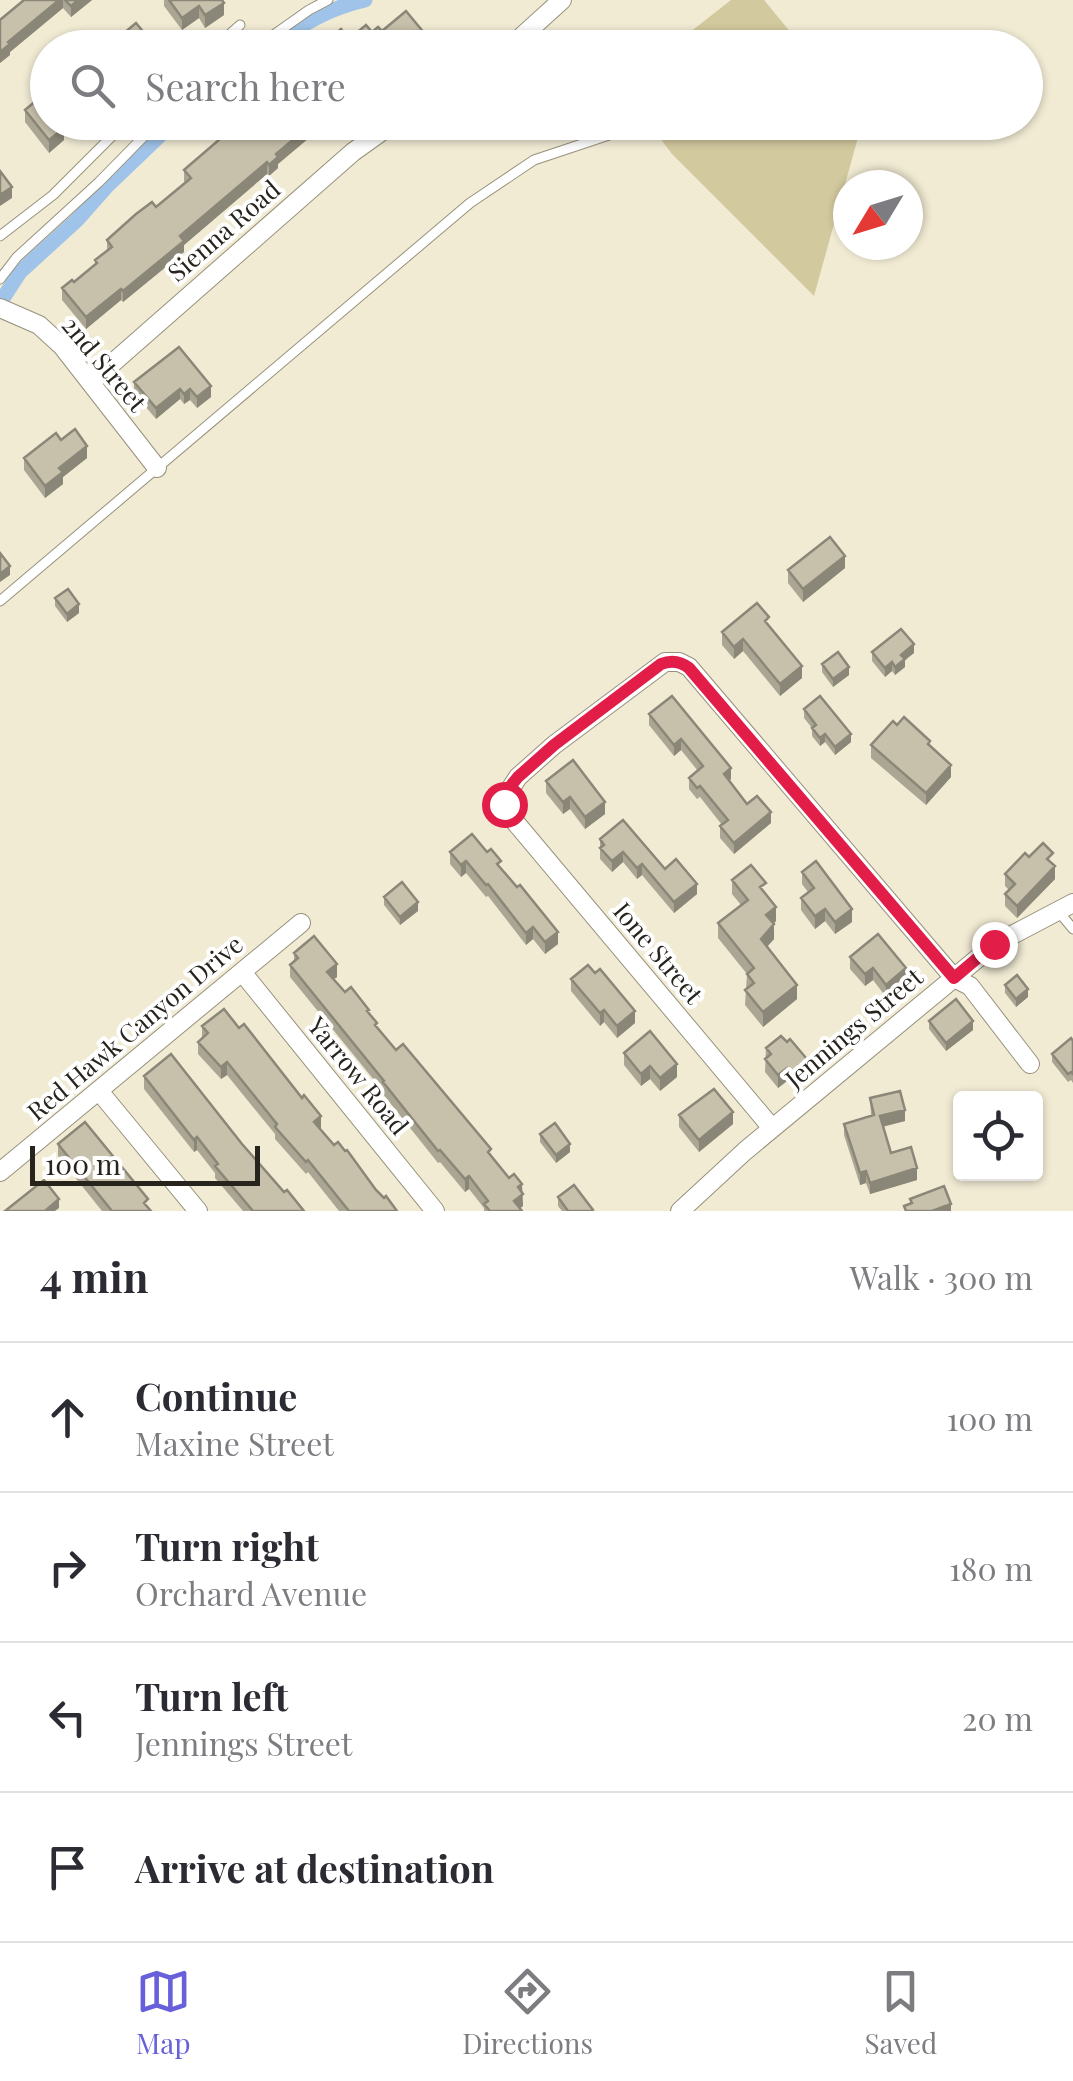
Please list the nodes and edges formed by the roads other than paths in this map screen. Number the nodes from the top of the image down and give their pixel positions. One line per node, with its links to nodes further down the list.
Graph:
1 (328, 0): 5 (lane)
2 (562, 0): 6 (street)
3 (240, 25): 4 (lane)
4 (234, 30)
5 (281, 30)
6 (528, 30)
7 (108, 140): 11 (lane)
8 (140, 140): 12 (lane)
9 (369, 140): 14 (street, Sienna Road)
10 (594, 140): 15 (lane)
11 (0, 236)
12 (0, 279)
13 (6, 310): 14 (street, 2nd Street)
14 (91, 382): 15 (street, 2nd Street)
15 (156, 468): 16 (lane)
16 (0, 600)
17 (1066, 908): 19 (lane); 21 (street, Jennings Street)
18 (302, 923): 20 (street, Red Hawk Canyon Drive)
19 (1073, 929)
20 (242, 972): 23 (street, Red Hawk Canyon Drive); 27 (street, Yarrow Road)
21 (954, 978): 22 (street); 24 (street, Jennings Street); 24 (street, Ione Street)
22 (1030, 1064)
23 (99, 1091): 25 (street, Red Hawk Canyon Drive); 26 (street)
24 (772, 1128): 28 (street, Jennings Street)
25 (0, 1172)
26 (198, 1211)
27 (435, 1211)
28 (680, 1211)

